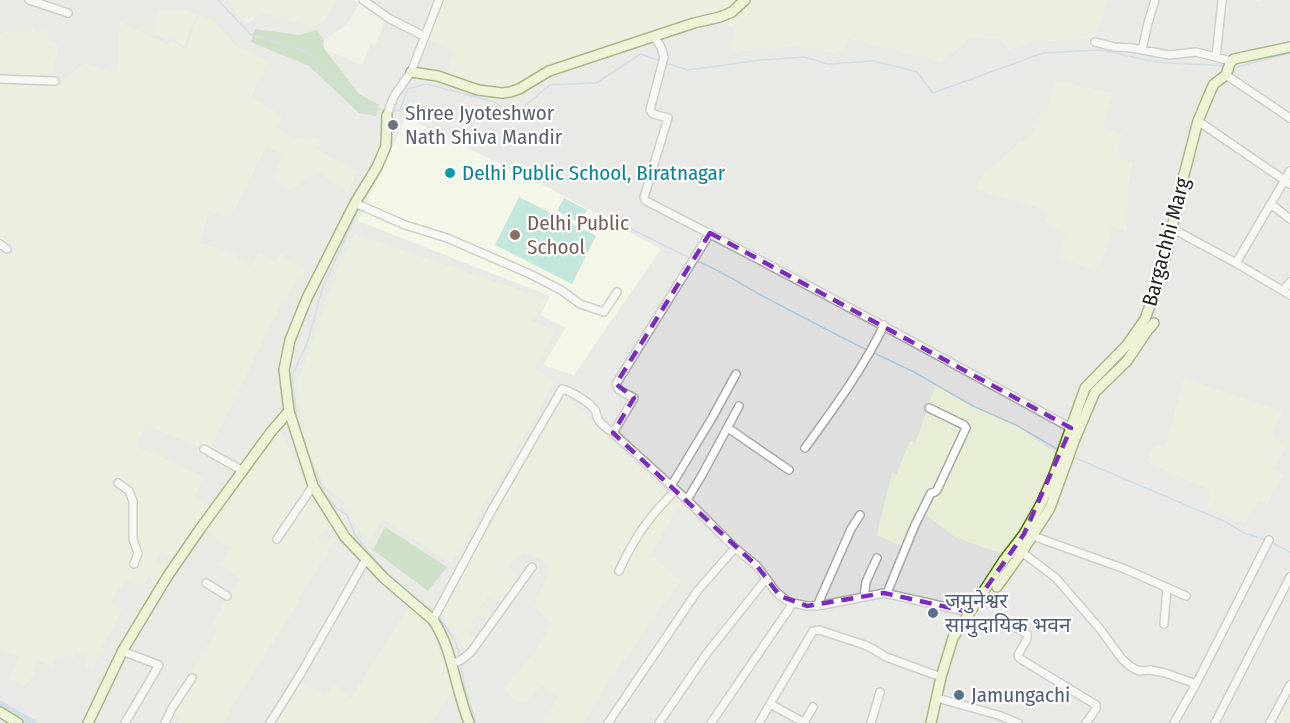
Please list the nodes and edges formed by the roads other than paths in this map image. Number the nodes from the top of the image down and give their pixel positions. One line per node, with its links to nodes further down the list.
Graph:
1 (29, 0): 7 (street)
2 (363, 0): 8 (street)
3 (439, 0): 8 (street)
4 (745, 0): 9 (street)
5 (1155, 0): 12 (street)
6 (1222, 1): 13 (street)
7 (69, 13)
8 (424, 36): 15 (street)
9 (654, 37): 15 (street); 27 (street)
10 (1095, 42): 12 (street)
11 (1290, 47): 14 (street)
12 (1143, 50): 13 (street)
13 (1216, 57): 14 (street)
14 (1228, 68): 19 (street); 20 (street, Bargachhi Marg)
15 (411, 72): 18 (street)
16 (0, 79): 17 (street)
17 (55, 81)
18 (388, 112): 23 (street)
19 (1290, 118)
20 (1198, 121): 22 (street); 26 (street, Bargachhi Marg)
21 (1290, 171): 22 (street)
22 (1287, 182): 24 (street)
23 (355, 203): 32 (street); 39 (street)
24 (1271, 204): 25 (street); 30 (street)
25 (1290, 219)
26 (1173, 229): 30 (street); 41 (street, Bargachhi Marg)
27 (710, 233): 35 (street); 42 (street)
28 (0, 244): 29 (street)
29 (7, 249)
30 (1236, 263): 33 (street)
31 (1290, 282): 33 (street)
32 (617, 292)
33 (1287, 293)
34 (1154, 323): 52 (street)
35 (884, 325): 41 (street); 43 (street)
36 (736, 374): 49 (street)
37 (739, 406): 40 (street)
38 (929, 408): 67 (street)
39 (290, 411): 46 (street); 48 (street)
40 (728, 428): 45 (street); 50 (street)
41 (1071, 428): 52 (street, Bargachhi Marg)
42 (613, 433): 49 (street); 74 (street)
43 (805, 448)
44 (204, 449): 46 (street)
45 (789, 470)
46 (243, 471): 77 (street)
47 (118, 483): 59 (street)
48 (313, 486): 53 (street); 58 (street)
49 (674, 488): 50 (street); 61 (street)
50 (687, 500): 55 (street)
51 (860, 515): 72 (street)
52 (1029, 535): 56 (street, Bargachhi Marg); 66 (street)
53 (277, 539)
54 (1269, 540): 81 (street)
55 (735, 548): 63 (street); 94 (street)
56 (1018, 550): 65 (street); 73 (street, Bargachhi Marg); 81 (street)
57 (878, 558): 70 (street)
58 (366, 559): 74 (street); 92 (street)
59 (134, 564)
60 (532, 567): 78 (street)
61 (619, 571)
62 (1290, 577): 104 (street)
63 (766, 579): 71 (street); 95 (street)
64 (206, 583): 68 (street)
65 (997, 587)
66 (1167, 588): 69 (street); 75 (street)
67 (887, 593): 70 (street); 73 (street)
68 (227, 596)
69 (1185, 596)
70 (864, 597): 72 (street)
71 (793, 603): 72 (street); 96 (street)
72 (817, 606)
73 (969, 612): 79 (street, Bargachhi Marg)
74 (433, 621): 78 (street)
75 (1164, 624)
76 (1015, 627): 102 (street)
77 (122, 651): 89 (street); 90 (street)
78 (452, 664): 93 (street)
79 (941, 677): 84 (street, Bargachhi Marg); 85 (street)
80 (192, 678): 91 (street)
81 (1196, 684): 103 (street)
82 (1290, 685): 105 (street)
83 (880, 692): 99 (street)
84 (937, 698): 100 (street, Bargachhi Marg); 101 (street)
85 (770, 704): 97 (street); 98 (street)
86 (813, 707): 98 (street)
87 (0, 712): 88 (street)
88 (18, 723)
89 (88, 723)
90 (125, 723)
91 (165, 723)
92 (270, 723)
93 (468, 723)
94 (608, 723)
95 (659, 723)
96 (711, 723)
97 (759, 723)
98 (805, 723)
99 (871, 723)
100 (932, 723)
101 (1018, 723)
102 (1086, 723)
103 (1174, 723)
104 (1215, 723)
105 (1270, 723)

